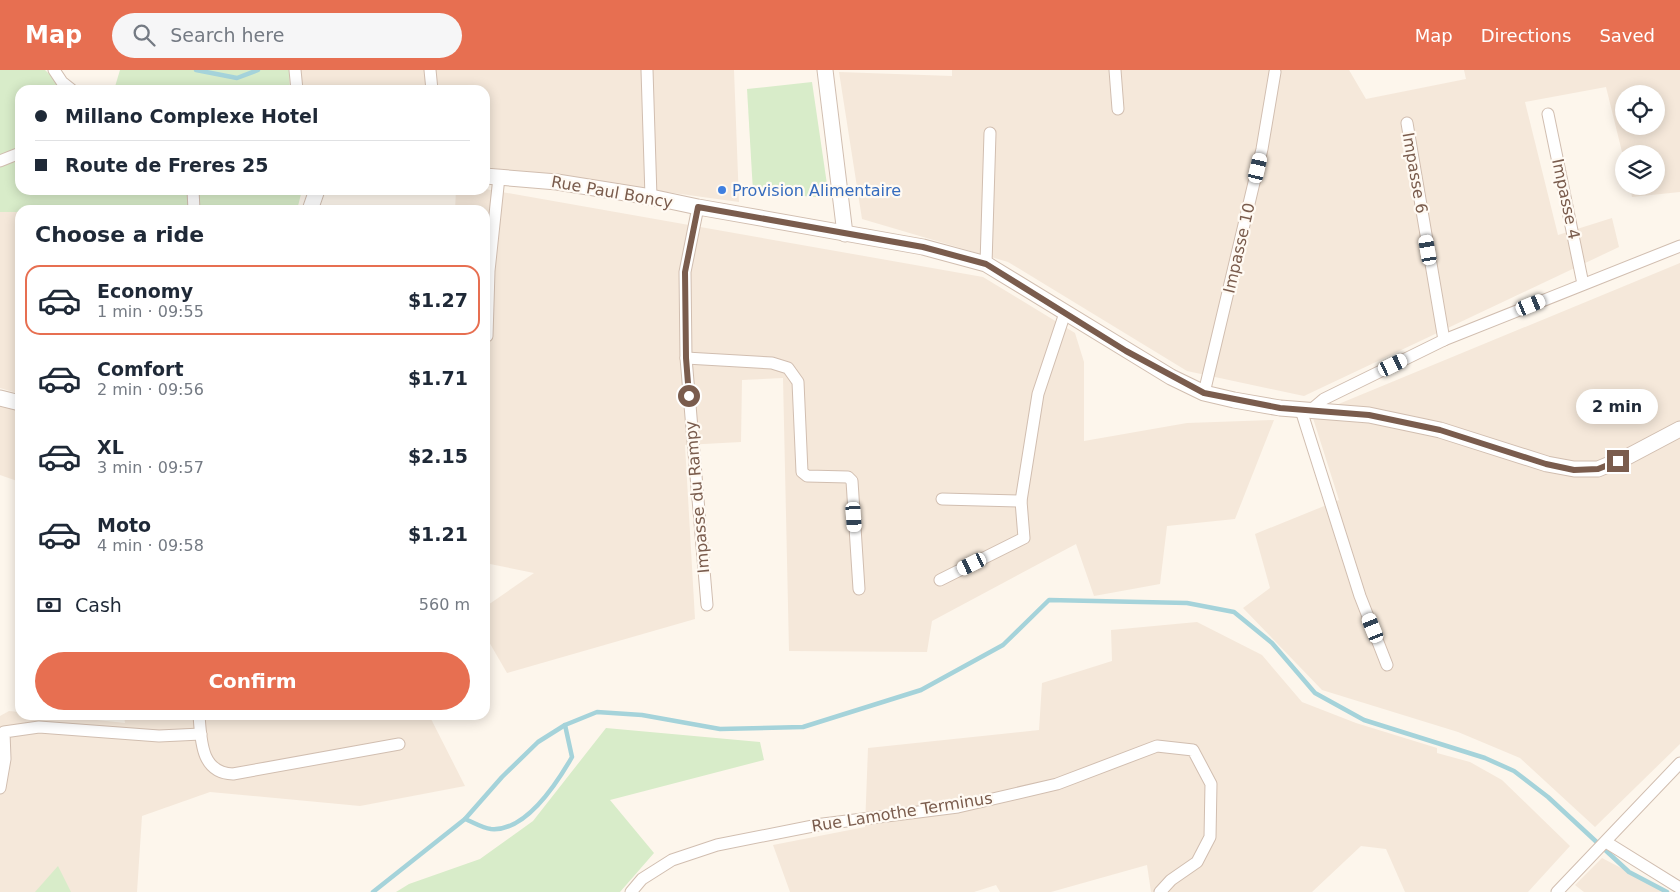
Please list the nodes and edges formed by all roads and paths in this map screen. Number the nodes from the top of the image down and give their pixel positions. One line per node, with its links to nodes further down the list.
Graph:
1 (54, 70): 8 (street)
2 (295, 70): 9 (street)
3 (430, 70): 10 (street)
4 (647, 70): 18 (street)
5 (825, 70): 20 (street)
6 (1115, 70): 11 (street)
7 (1275, 72): 28 (street, Impasse 10)
8 (66, 85)
9 (296, 85)
10 (432, 85)
11 (1118, 109)
12 (1548, 114): 24 (street, Impasse 4)
13 (1407, 123): 26 (street, Impasse 6)
14 (990, 133): 23 (street)
15 (15, 155): 16 (street)
16 (0, 161)
17 (492, 176): 18 (street, Rue Paul Boncy); 21 (street)
18 (651, 197): 19 (street, Rue Paul Boncy)
19 (698, 207): 20 (street, Rue Paul Boncy); 27 (street, Impasse du Rampy)
20 (845, 234): 23 (street, Rue Paul Boncy)
21 (490, 239)
22 (1680, 246): 24 (street)
23 (986, 264): 25 (street, Rue Paul Boncy)
24 (1583, 284): 26 (street)
25 (1065, 313): 28 (street, Rue Paul Boncy); 34 (street)
26 (1444, 340): 31 (street)
27 (686, 358): 36 (street); 37 (street, Impasse du Rampy)
28 (1204, 393): 31 (street, Rue Paul Boncy)
29 (0, 398): 30 (street)
30 (15, 402)
31 (1306, 410): 32 (street, Rue Paul Boncy); 38 (street)
32 (1680, 429)
33 (942, 499): 34 (street)
34 (1021, 501): 35 (street)
35 (940, 580)
36 (859, 589)
37 (707, 605)
38 (1387, 665)
39 (200, 720): 40 (street)
40 (201, 734): 41 (street); 43 (street)
41 (399, 744)
42 (1680, 763): 44 (street)
43 (0, 788)
44 (1606, 842): 45 (street); 48 (street)
45 (1680, 888)
46 (631, 892): 47 (street, Rue Lamothe Terminus)
47 (1160, 892)
48 (1557, 892)

